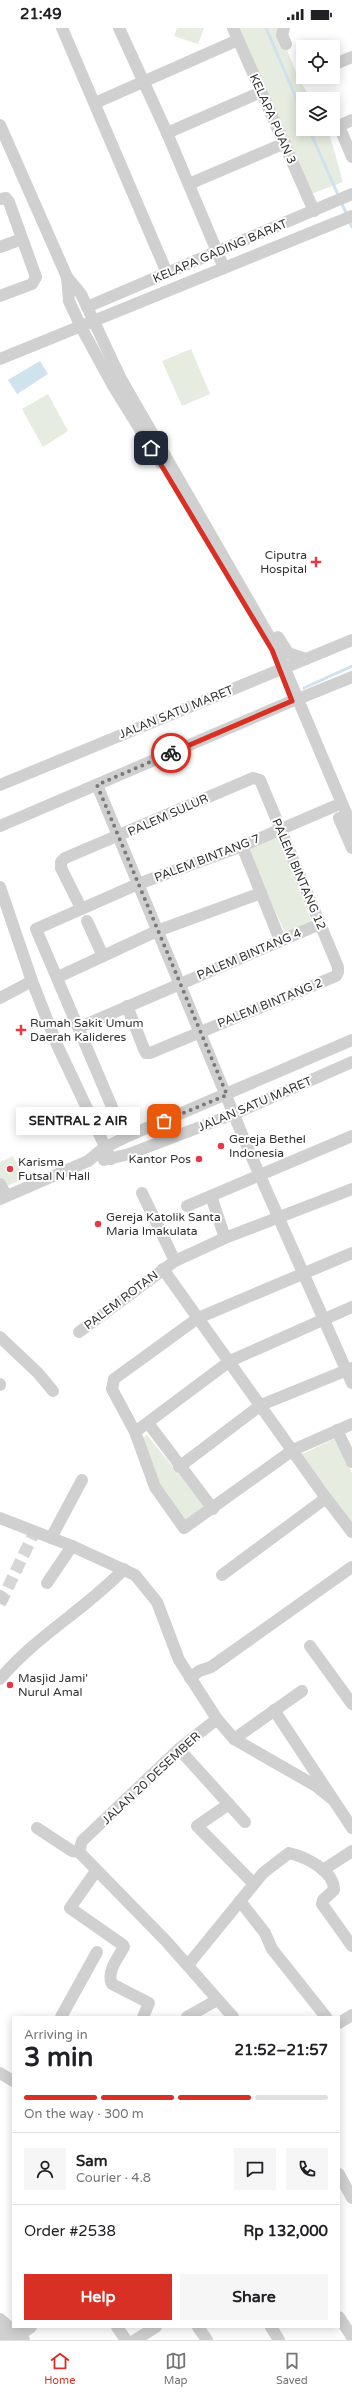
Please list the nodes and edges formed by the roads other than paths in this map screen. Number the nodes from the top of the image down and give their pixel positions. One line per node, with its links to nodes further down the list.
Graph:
1 (62, 28): 11 (street)
2 (119, 28): 9 (street)
3 (233, 28): 5 (street, KELAPA PUAN 3)
4 (284, 28): 6 (street)
5 (238, 40): 9 (street); 10 (street, KELAPA PUAN 3)
6 (286, 44)
7 (352, 57): 8 (street)
8 (340, 63)
9 (144, 82): 11 (street); 14 (street)
10 (261, 92): 14 (street); 15 (street, KELAPA PUAN 3)
11 (95, 103): 26 (street)
12 (352, 120): 16 (street)
13 (0, 125): 27 (street)
14 (167, 132): 17 (street)
15 (284, 143): 17 (street); 20 (street, KELAPA PUAN 3)
16 (352, 157)
17 (189, 184): 24 (street)
18 (350, 195): 20 (street, KELAPA GADING BARAT)
19 (0, 199): 22 (street)
20 (319, 208): 24 (street, KELAPA GADING BARAT)
21 (352, 216): 25 (street)
22 (22, 239): 23 (street); 28 (street)
23 (0, 247)
24 (217, 252): 25 (street); 26 (street, KELAPA GADING BARAT)
25 (224, 268): 30 (street)
26 (167, 273): 29 (street, KELAPA GADING BARAT)
27 (67, 277): 29 (street); 31 (street)
28 (0, 296)
29 (87, 307): 30 (street)
30 (94, 322): 31 (street); 33 (street)
31 (81, 327): 32 (street); 36 (street)
32 (0, 359)
33 (228, 565): 35 (street); 36 (street)
34 (352, 640): 35 (street, JALAN SATU MARET)
35 (306, 659): 36 (street, JALAN SATU MARET)
36 (278, 668): 38 (street); 40 (street, JALAN SATU MARET)
37 (352, 677): 38 (street)
38 (295, 700): 41 (street); 42 (street); 44 (street)
39 (257, 778): 45 (street, PALEM BINTANG 12); 46 (street, PALEM SULUR)
40 (0, 785)
41 (97, 785): 43 (street); 46 (street)
42 (335, 806): 45 (street, PALEM BINTANG 7); 48 (street)
43 (0, 826)
44 (352, 827)
45 (280, 829): 47 (street, PALEM BINTANG 7); 54 (street, PALEM BINTANG 12)
46 (118, 837): 49 (street); 52 (street, PALEM SULUR)
47 (242, 846): 49 (street, PALEM BINTANG 7); 51 (street)
48 (352, 848)
49 (138, 884): 52 (street, PALEM BINTANG 7); 55 (street)
50 (0, 887): 60 (street)
51 (261, 892): 55 (street); 56 (street)
52 (81, 908): 59 (street, PALEM BINTANG 7)
53 (87, 921): 57 (street)
54 (320, 924): 56 (street, PALEM BINTANG 4); 58 (street, PALEM BINTANG 12)
55 (157, 931): 57 (street); 61 (street)
56 (280, 940): 61 (street, PALEM BINTANG 4)
57 (103, 956): 59 (street)
58 (338, 972): 65 (street, PALEM BINTANG 2)
59 (58, 977): 64 (street)
60 (32, 982): 62 (street); 72 (street)
61 (179, 984): 63 (street, PALEM BINTANG 4); 65 (street)
62 (0, 998)
63 (127, 1006): 64 (street, PALEM BINTANG 4); 65 (street, PALEM BINTANG 2)
64 (80, 1027): 69 (street)
65 (199, 1032): 68 (street)
66 (352, 1040): 68 (street, JALAN SATU MARET)
67 (352, 1062): 70 (street, JALAN SATU MARET)
68 (227, 1095): 70 (street); 72 (street, JALAN SATU MARET)
69 (112, 1107)
70 (234, 1114): 73 (street, JALAN SATU MARET); 75 (street)
71 (352, 1136): 75 (street)
72 (104, 1148): 73 (street); 74 (street, JALAN SATU MARET)
73 (111, 1159): 74 (street, JALAN SATU MARET)
74 (88, 1161): 80 (street, JALAN SATU MARET)
75 (260, 1174): 79 (street); 82 (street)
76 (0, 1184): 80 (street)
77 (352, 1189): 82 (street, PALEM ROTAN)
78 (142, 1193): 85 (street)
79 (211, 1196): 81 (street); 83 (street)
80 (3, 1197)
81 (187, 1206)
82 (278, 1216): 83 (street, PALEM ROTAN); 87 (street)
83 (225, 1238): 85 (street, PALEM ROTAN)
84 (352, 1253): 87 (street)
85 (175, 1261): 86 (street, PALEM ROTAN)
86 (163, 1269): 89 (street); 91 (street, PALEM ROTAN)
87 (303, 1273): 89 (street); 90 (street)
88 (352, 1307): 90 (street)
89 (198, 1318): 93 (street); 101 (street)
90 (324, 1318): 93 (street); 94 (street)
91 (79, 1332)
92 (0, 1338): 96 (street)
93 (230, 1361): 97 (street); 98 (street)
94 (349, 1369): 95 (street); 97 (street)
95 (352, 1383)
96 (53, 1391)
97 (262, 1405): 102 (street); 104 (street)
98 (148, 1423): 101 (street); 104 (street)
99 (352, 1424): 100 (street)
100 (336, 1430): 102 (street); 103 (street)
101 (135, 1432): 107 (street)
102 (293, 1450): 106 (street); 107 (street)
103 (352, 1462)
104 (179, 1467): 107 (street)
105 (82, 1480): 110 (street)
106 (326, 1498): 109 (street); 114 (street)
107 (213, 1508)
108 (0, 1518): 110 (street)
109 (352, 1532)
110 (51, 1538): 111 (street)
111 (72, 1546): 113 (street); 115 (street)
112 (352, 1566): 118 (street)
113 (124, 1569): 117 (street); 118 (street)
114 (222, 1575)
115 (47, 1583)
116 (310, 1646): 120 (street)
117 (0, 1679)
118 (192, 1681): 122 (street)
119 (302, 1691): 121 (street)
120 (352, 1704)
121 (274, 1710): 123 (street); 125 (street)
122 (217, 1719): 123 (street); 124 (street, JALAN 20 DESEMBER)
123 (234, 1739): 125 (street)
124 (179, 1749): 126 (street); 131 (street, JALAN 20 DESEMBER)
125 (331, 1798): 129 (street)
126 (229, 1804): 127 (street); 134 (street)
127 (245, 1822)
128 (37, 1828): 131 (street)
129 (352, 1828)
130 (352, 1851): 132 (street)
131 (79, 1852): 133 (street)
132 (323, 1870): 134 (street); 136 (street)
133 (96, 1871): 138 (street); 142 (street)
134 (254, 1884): 135 (street)
135 (240, 1901): 138 (street); 145 (street)
136 (352, 1946)
137 (97, 1952): 141 (street)
138 (188, 1965): 139 (street)
139 (217, 2000): 143 (street); 144 (street)
140 (352, 2015): 146 (street)
141 (62, 2016)
142 (144, 2016)
143 (189, 2016)
144 (232, 2016)
145 (325, 2016)
146 (340, 2022)
147 (0, 2073): 148 (street)
148 (12, 2080)
149 (340, 2175): 150 (street)
150 (348, 2183): 151 (street)
151 (352, 2198)
152 (0, 2319): 161 (street)
153 (340, 2319): 160 (street)
154 (31, 2328): 161 (street)
155 (118, 2328): 162 (street)
156 (154, 2328): 163 (street)
157 (199, 2328): 164 (street)
158 (272, 2328): 165 (street)
159 (0, 2333): 161 (street)
160 (352, 2337)
161 (16, 2339)
162 (126, 2340)
163 (135, 2340)
164 (207, 2340)
165 (279, 2340)

